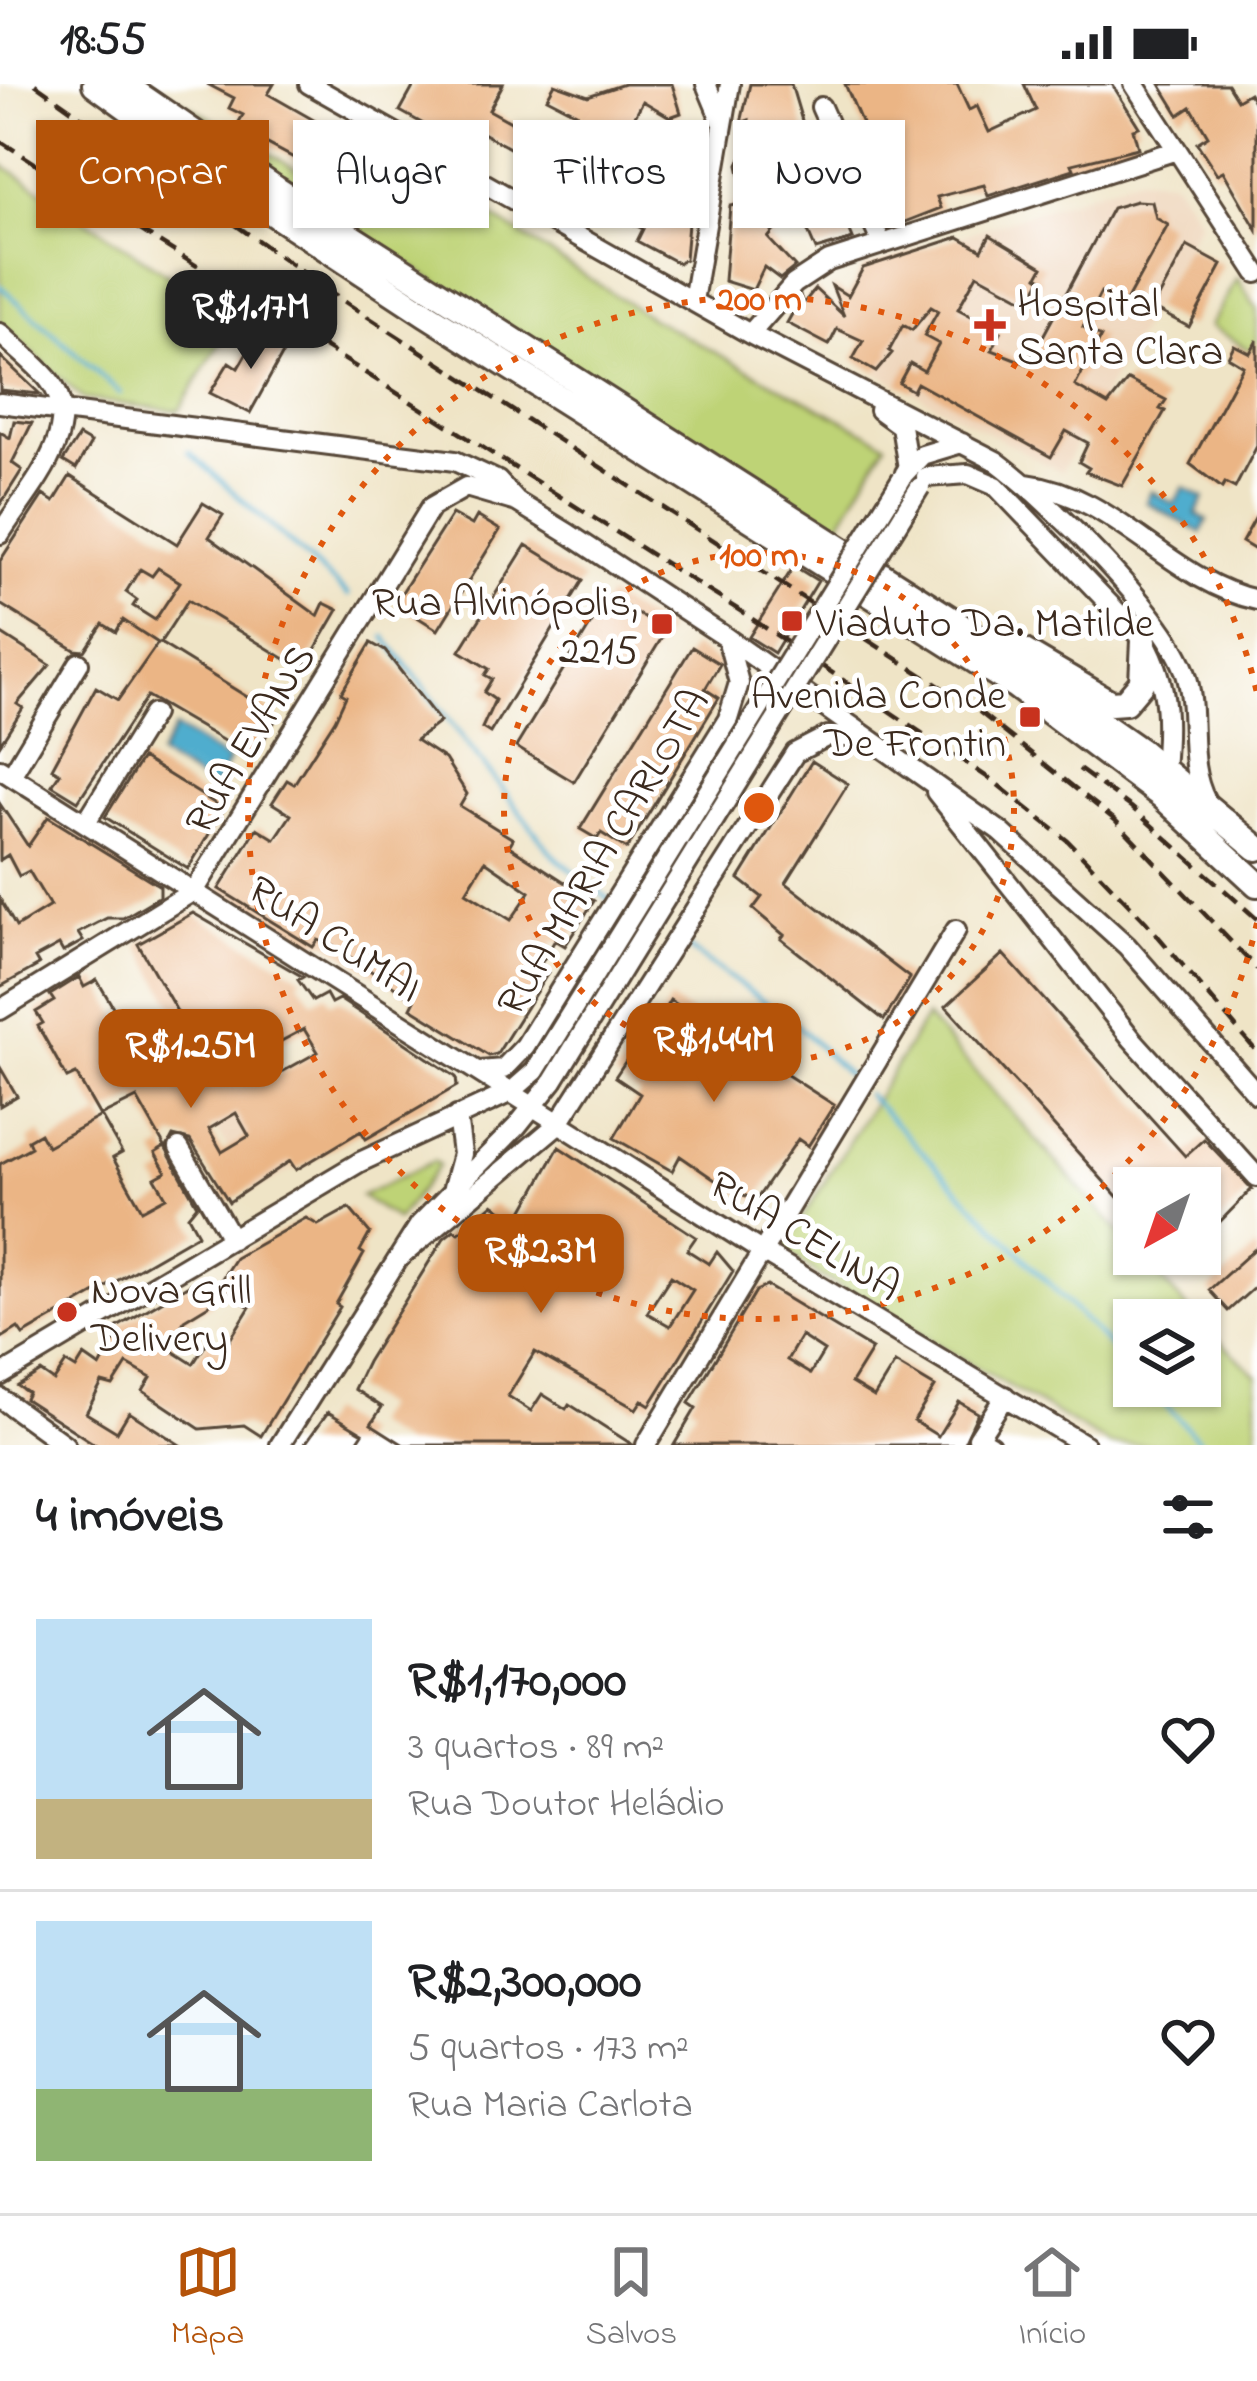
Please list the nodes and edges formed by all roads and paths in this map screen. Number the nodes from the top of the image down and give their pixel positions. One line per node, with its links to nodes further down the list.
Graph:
1 (94, 84): 36 (highway)
2 (123, 84): 26 (highway)
3 (706, 84): 8 (street)
4 (730, 84): 8 (street)
5 (1134, 84): 9 (street)
6 (320, 87): 12 (street)
7 (821, 107): 10 (street)
8 (721, 121): 12 (street)
9 (1177, 150): 10 (street); 11 (street)
10 (881, 242): 14 (street)
11 (1257, 273)
12 (694, 302): 14 (street)
13 (0, 333): 17 (street)
14 (750, 334): 15 (street)
15 (871, 396): 18 (street); 21 (street)
16 (0, 403): 17 (street)
17 (64, 407): 23 (street); 24 (street)
18 (922, 422): 19 (street); 20 (street)
19 (962, 443): 20 (street); 22 (street)
20 (930, 451): 21 (street)
21 (914, 478): 28 (street); 46 (street, bridge)
22 (1026, 484): 25 (street); 37 (street)
23 (517, 502): 27 (street); 42 (street, RUA EVANS)
24 (0, 534)
25 (1257, 600)
26 (949, 618): 28 (highway); 33 (highway)
27 (728, 638): 31 (street); 34 (street, RUA MARIA CARLOTA)
28 (1144, 640): 33 (street)
29 (79, 663): 32 (street)
30 (153, 714): 39 (street)
31 (864, 739): 35 (street); 38 (street)
32 (10, 769): 39 (street, RUA CUMAI)
33 (1164, 770): 36 (street); 37 (highway)
34 (691, 780): 38 (street); 45 (street, RUA MARIA CARLOTA)
35 (930, 783): 48 (street); 53 (street)
36 (1162, 796): 41 (highway)
37 (1208, 805): 40 (highway)
38 (750, 817): 51 (street)
39 (86, 822): 42 (street, RUA CUMAI)
40 (1257, 848)
41 (1257, 884)
42 (195, 890): 44 (street, RUA EVANS); 45 (street, RUA CUMAI)
43 (956, 930): 56 (street)
44 (0, 1010)
45 (480, 1071): 47 (street, RUA CUMAI)
46 (544, 1076): 47 (street); 49 (street)
47 (511, 1092): 49 (street, RUA CELINA); 50 (street)
48 (1257, 1094)
49 (534, 1106): 51 (street, RUA CELINA); 54 (street)
50 (457, 1116): 54 (street); 55 (street)
51 (558, 1124): 56 (street, RUA CELINA); 57 (street)
52 (179, 1148): 55 (street)
53 (1257, 1177)
54 (452, 1189): 57 (street)
55 (232, 1239): 58 (street)
56 (761, 1251): 59 (street, RUA CELINA); 64 (street)
57 (400, 1257): 63 (street)
58 (0, 1376)
59 (1005, 1396): 61 (street); 65 (street, RUA CELINA)
60 (2, 1402): 62 (street)
61 (980, 1443)
62 (65, 1445)
63 (280, 1445)
64 (646, 1445)
65 (1085, 1445)

